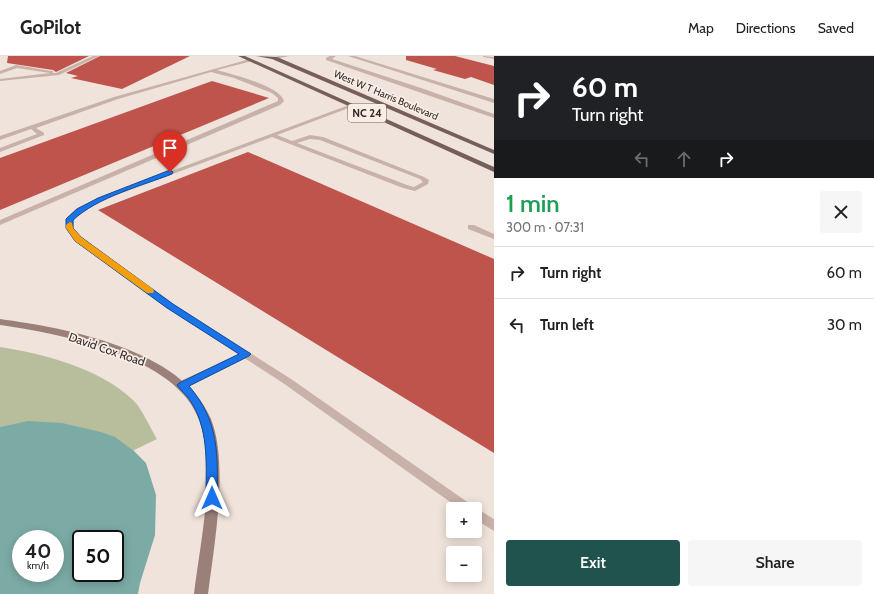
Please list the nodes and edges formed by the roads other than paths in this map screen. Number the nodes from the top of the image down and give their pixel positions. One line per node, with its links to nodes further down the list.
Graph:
1 (97, 56): 13 (lane)
2 (241, 56): 10 (main road, West W T Harris Boulevard / NC 24)
3 (259, 56): 8 (main road, West W T Harris Boulevard)
4 (287, 56): 8 (lane)
5 (334, 56): 18 (lane)
6 (350, 56): 15 (lane)
7 (485, 56): 9 (lane)
8 (272, 57): 17 (main road, West W T Harris Boulevard / NC 24)
9 (494, 58)
10 (250, 60): 11 (lane); 16 (main road, West W T Harris Boulevard / NC 24); 17 (main road)
11 (211, 70): 19 (lane); 26 (lane)
12 (0, 73): 13 (lane)
13 (57, 74): 14 (lane)
14 (0, 80)
15 (494, 101)
16 (351, 106): 20 (lane); 25 (main road, West W T Harris Boulevard / NC 24)
17 (395, 110): 24 (main road, West W T Harris Boulevard / NC 24)
18 (494, 116)
19 (31, 127): 21 (lane); 23 (lane)
20 (271, 135): 22 (lane); 30 (lane)
21 (0, 138)
22 (292, 143): 22 (lane)
23 (0, 150)
24 (494, 152)
25 (494, 170)
26 (0, 224)
27 (471, 227): 28 (lane)
28 (494, 237)
29 (0, 322): 31 (main road, David Cox Road)
30 (246, 354): 31 (street); 32 (lane)
31 (182, 385): 35 (main road, David Cox Road)
32 (459, 502)
33 (482, 518): 34 (lane)
34 (494, 526)
35 (201, 594)

